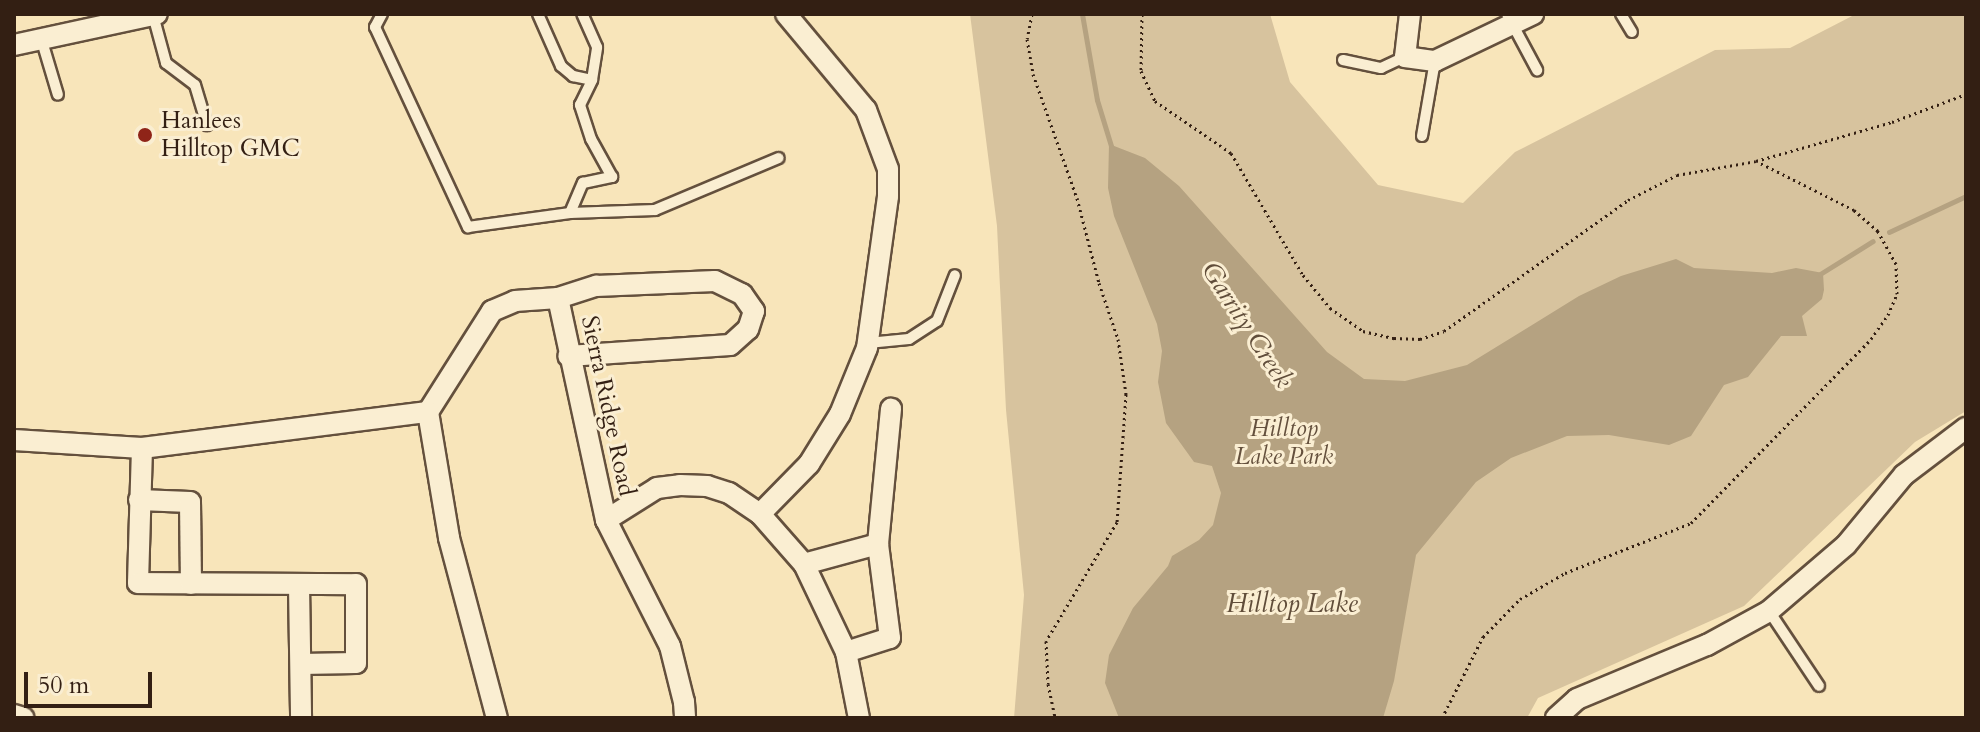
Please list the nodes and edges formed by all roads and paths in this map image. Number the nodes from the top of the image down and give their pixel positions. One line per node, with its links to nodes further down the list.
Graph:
1 (382, 14): 27 (lane)
2 (538, 14): 20 (lane)
3 (582, 14): 20 (lane)
4 (786, 14): 30 (street)
5 (1032, 14): 52 (path)
6 (1142, 14): 26 (path)
7 (1410, 14): 16 (street)
8 (1533, 14): 11 (street)
9 (1621, 14): 13 (lane)
10 (155, 15): 12 (street); 23 (lane)
11 (1510, 19): 18 (street); 19 (lane)
12 (85, 21): 14 (street)
13 (1632, 32)
14 (41, 38): 15 (street); 22 (lane)
15 (14, 45)
16 (1405, 57): 17 (lane); 18 (street)
17 (1343, 60)
18 (1435, 61): 24 (lane)
19 (1537, 70)
20 (592, 80): 27 (lane)
21 (1966, 94): 26 (path)
22 (58, 95)
23 (207, 125)
24 (1422, 136)
25 (779, 158): 27 (lane)
26 (1756, 161): 53 (path)
27 (570, 213)
28 (955, 275): 30 (lane)
29 (558, 298): 31 (street, Sierra Ridge Road); 31 (street); 33 (street, Sierra Ridge Road)
30 (868, 343): 38 (street)
31 (568, 356): 39 (street, Sierra Ridge Road)
32 (891, 409): 40 (street)
33 (428, 412): 36 (street); 49 (street)
34 (1966, 428): 44 (street)
35 (14, 440): 36 (street)
36 (142, 448): 37 (street)
37 (139, 500): 42 (street); 42 (street)
38 (760, 514): 39 (street, Sierra Ridge Road); 41 (street, Sierra Ridge Road)
39 (606, 520): 50 (street, Sierra Ridge Road)
40 (878, 544): 41 (street); 45 (street)
41 (804, 564): 45 (street, Sierra Ridge Road)
42 (191, 584): 43 (street)
43 (299, 585): 46 (street); 46 (street)
44 (1769, 611): 47 (lane); 54 (street)
45 (846, 652): 51 (street, Sierra Ridge Road)
46 (301, 664): 48 (street)
47 (1819, 686)
48 (301, 718)
49 (497, 718)
50 (685, 718)
51 (859, 718)
52 (1055, 718)
53 (1442, 718)
54 (1556, 718)

